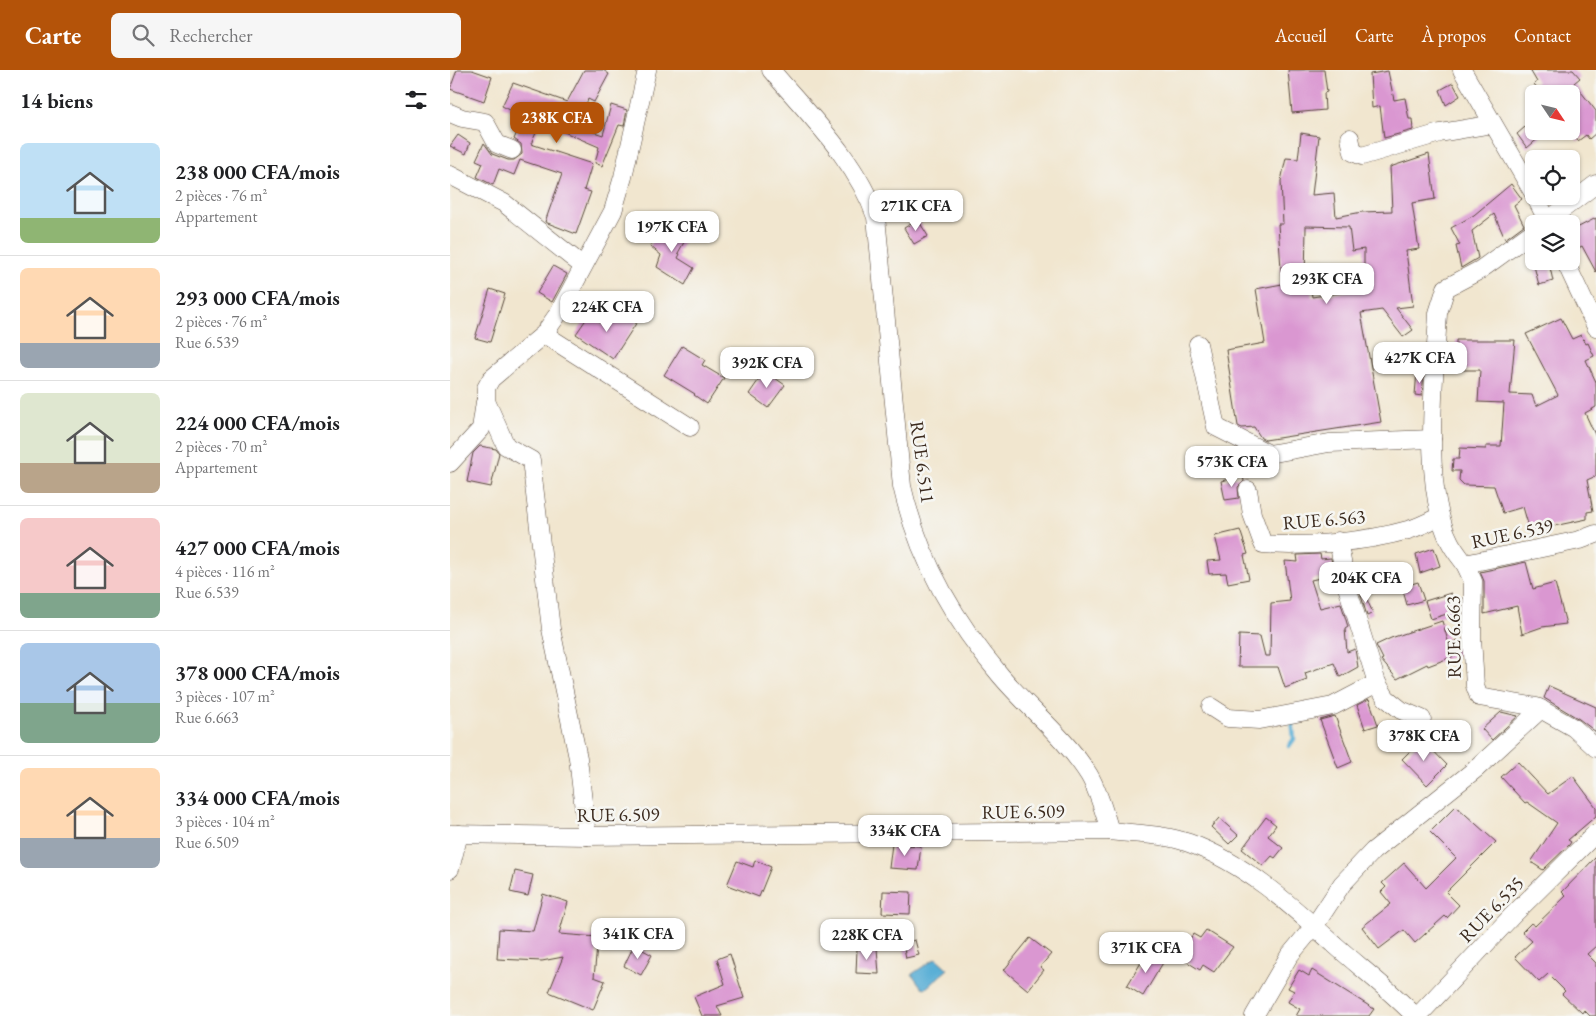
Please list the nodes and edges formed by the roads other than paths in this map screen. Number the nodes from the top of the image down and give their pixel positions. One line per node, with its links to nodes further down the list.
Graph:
1 (647, 70): 13 (street)
2 (771, 70): 32 (street, RUE 6.511)
3 (1462, 70): 5 (street)
4 (450, 113): 7 (street)
5 (1493, 124): 6 (street); 9 (street)
6 (1350, 138)
7 (512, 150)
8 (450, 175): 13 (street)
9 (1525, 179)
10 (1596, 184): 11 (street, RUE 6.539)
11 (1557, 215)
12 (1525, 238): 20 (street, RUE 6.539)
13 (584, 266): 16 (street)
14 (1569, 270): 15 (street)
15 (1596, 327)
16 (544, 334): 18 (street); 19 (street)
17 (1198, 344): 20 (street)
18 (486, 401): 21 (street); 35 (street)
19 (690, 427)
20 (1432, 439): 23 (street, RUE 6.539)
21 (450, 463)
22 (1248, 490): 25 (street, RUE 6.563)
23 (1440, 516): 25 (street, RUE 6.563); 26 (street, RUE 6.539)
24 (1596, 534): 26 (street, RUE 6.539)
25 (1338, 541): 27 (street)
26 (1465, 564): 29 (street, RUE 6.663)
27 (1377, 683): 28 (street); 30 (street)
28 (1211, 707)
29 (1541, 709): 31 (street, RUE 6.663); 37 (street)
30 (1422, 719)
31 (1596, 748)
32 (1110, 832): 35 (street, RUE 6.509); 37 (street, RUE 6.509)
33 (1596, 833): 39 (street, RUE 6.535)
34 (455, 834): 35 (street, RUE 6.509); 36 (street)
35 (587, 836)
36 (450, 869)
37 (1315, 925): 38 (street); 39 (street, RUE 6.509)
38 (1254, 1016)
39 (1416, 1016)

